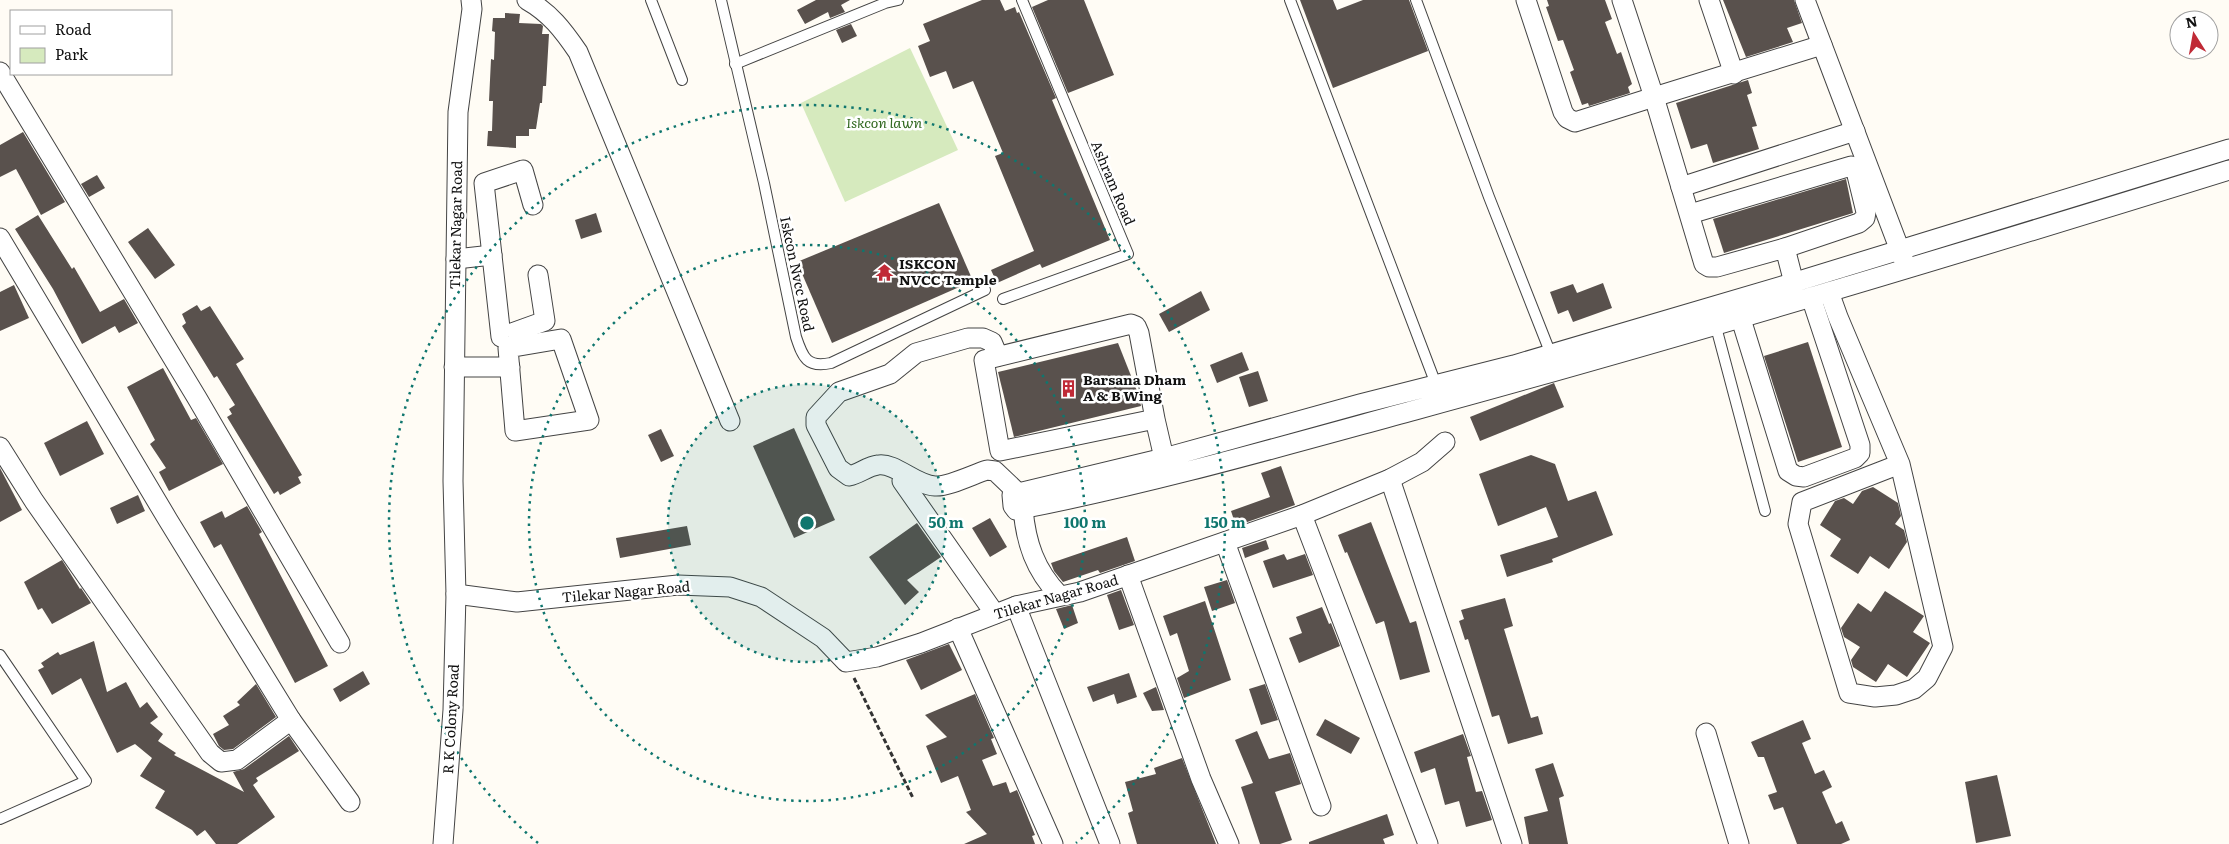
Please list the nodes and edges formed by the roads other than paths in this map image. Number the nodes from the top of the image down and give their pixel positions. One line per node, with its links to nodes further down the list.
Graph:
1 (471, 0): 32 (street, Tilekar Nagar Road)
2 (527, 0): 50 (street)
3 (651, 0): 18 (lane)
4 (721, 0): 15 (lane, Iskcon Nvcc Road)
5 (898, 0): 13 (lane)
6 (1022, 0): 39 (lane, Ashram Road)
7 (1290, 0): 47 (lane)
8 (1416, 0): 42 (lane)
9 (1526, 0): 19 (street)
10 (1622, 0): 19 (street)
11 (1709, 0): 17 (street)
12 (1806, 0): 14 (street)
13 (884, 2): 15 (lane)
14 (1822, 44): 17 (street); 20 (street)
15 (735, 64): 36 (lane, Iskcon Nvcc Road)
16 (0, 72): 67 (street)
17 (1734, 74): 19 (street)
18 (682, 80)
19 (1654, 97): 23 (street)
20 (1855, 131): 23 (street); 30 (street)
21 (2229, 149): 24 (street)
22 (2229, 170): 26 (street)
23 (1681, 186): 27 (street)
24 (2094, 190): 26 (street); 30 (street)
25 (533, 205): 31 (street)
26 (2101, 210): 33 (street)
27 (1690, 214): 29 (street); 29 (street)
28 (0, 238): 69 (street)
29 (1785, 248): 35 (street)
30 (1900, 250): 33 (street); 35 (street)
31 (492, 255): 32 (street); 34 (street)
32 (456, 259): 45 (street, Tilekar Nagar Road)
33 (1907, 270): 37 (street)
34 (538, 275)
35 (1794, 283): 42 (street)
36 (985, 290)
37 (1829, 292): 38 (street); 53 (street)
38 (1810, 297): 40 (street); 40 (street)
39 (1003, 299)
40 (1741, 319): 41 (street)
41 (1716, 327): 46 (street); 58 (lane)
42 (1551, 354): 46 (lane); 47 (street)
43 (998, 356): 49 (street); 49 (street); 57 (street)
44 (510, 366): 44 (street); 45 (street)
45 (454, 367): 62 (street, Tilekar Nagar Road)
46 (1556, 372): 48 (street)
47 (1436, 384): 48 (lane); 54 (street)
48 (1442, 403): 54 (street)
49 (1155, 419): 54 (street)
50 (730, 421)
51 (1445, 442): 55 (street, Tilekar Nagar Road)
52 (0, 447): 69 (street)
53 (1900, 464): 53 (street)
54 (1166, 468): 57 (street)
55 (1390, 479): 59 (street, Tilekar Nagar Road); 79 (street)
56 (902, 481): 65 (street)
57 (1021, 501): 63 (street)
58 (1765, 511)
59 (1302, 515): 60 (street, Tilekar Nagar Road); 78 (street)
60 (1225, 542): 61 (street, Tilekar Nagar Road); 72 (street)
61 (1128, 575): 63 (street, Tilekar Nagar Road); 77 (street)
62 (456, 594): 66 (street, Tilekar Nagar Road); 74 (street, R K Colony Road)
63 (1059, 595): 64 (street, Tilekar Nagar Road)
64 (1016, 606): 65 (street, Tilekar Nagar Road); 76 (street)
65 (995, 614): 66 (street, Tilekar Nagar Road)
66 (958, 628): 75 (street)
67 (340, 643)
68 (0, 655): 73 (lane)
69 (291, 720): 71 (street)
70 (1706, 733): 80 (street)
71 (350, 802)
72 (1321, 806)
73 (0, 819)
74 (443, 844)
75 (1053, 844)
76 (1110, 844)
77 (1229, 844)
78 (1428, 844)
79 (1512, 844)
80 (1739, 844)

